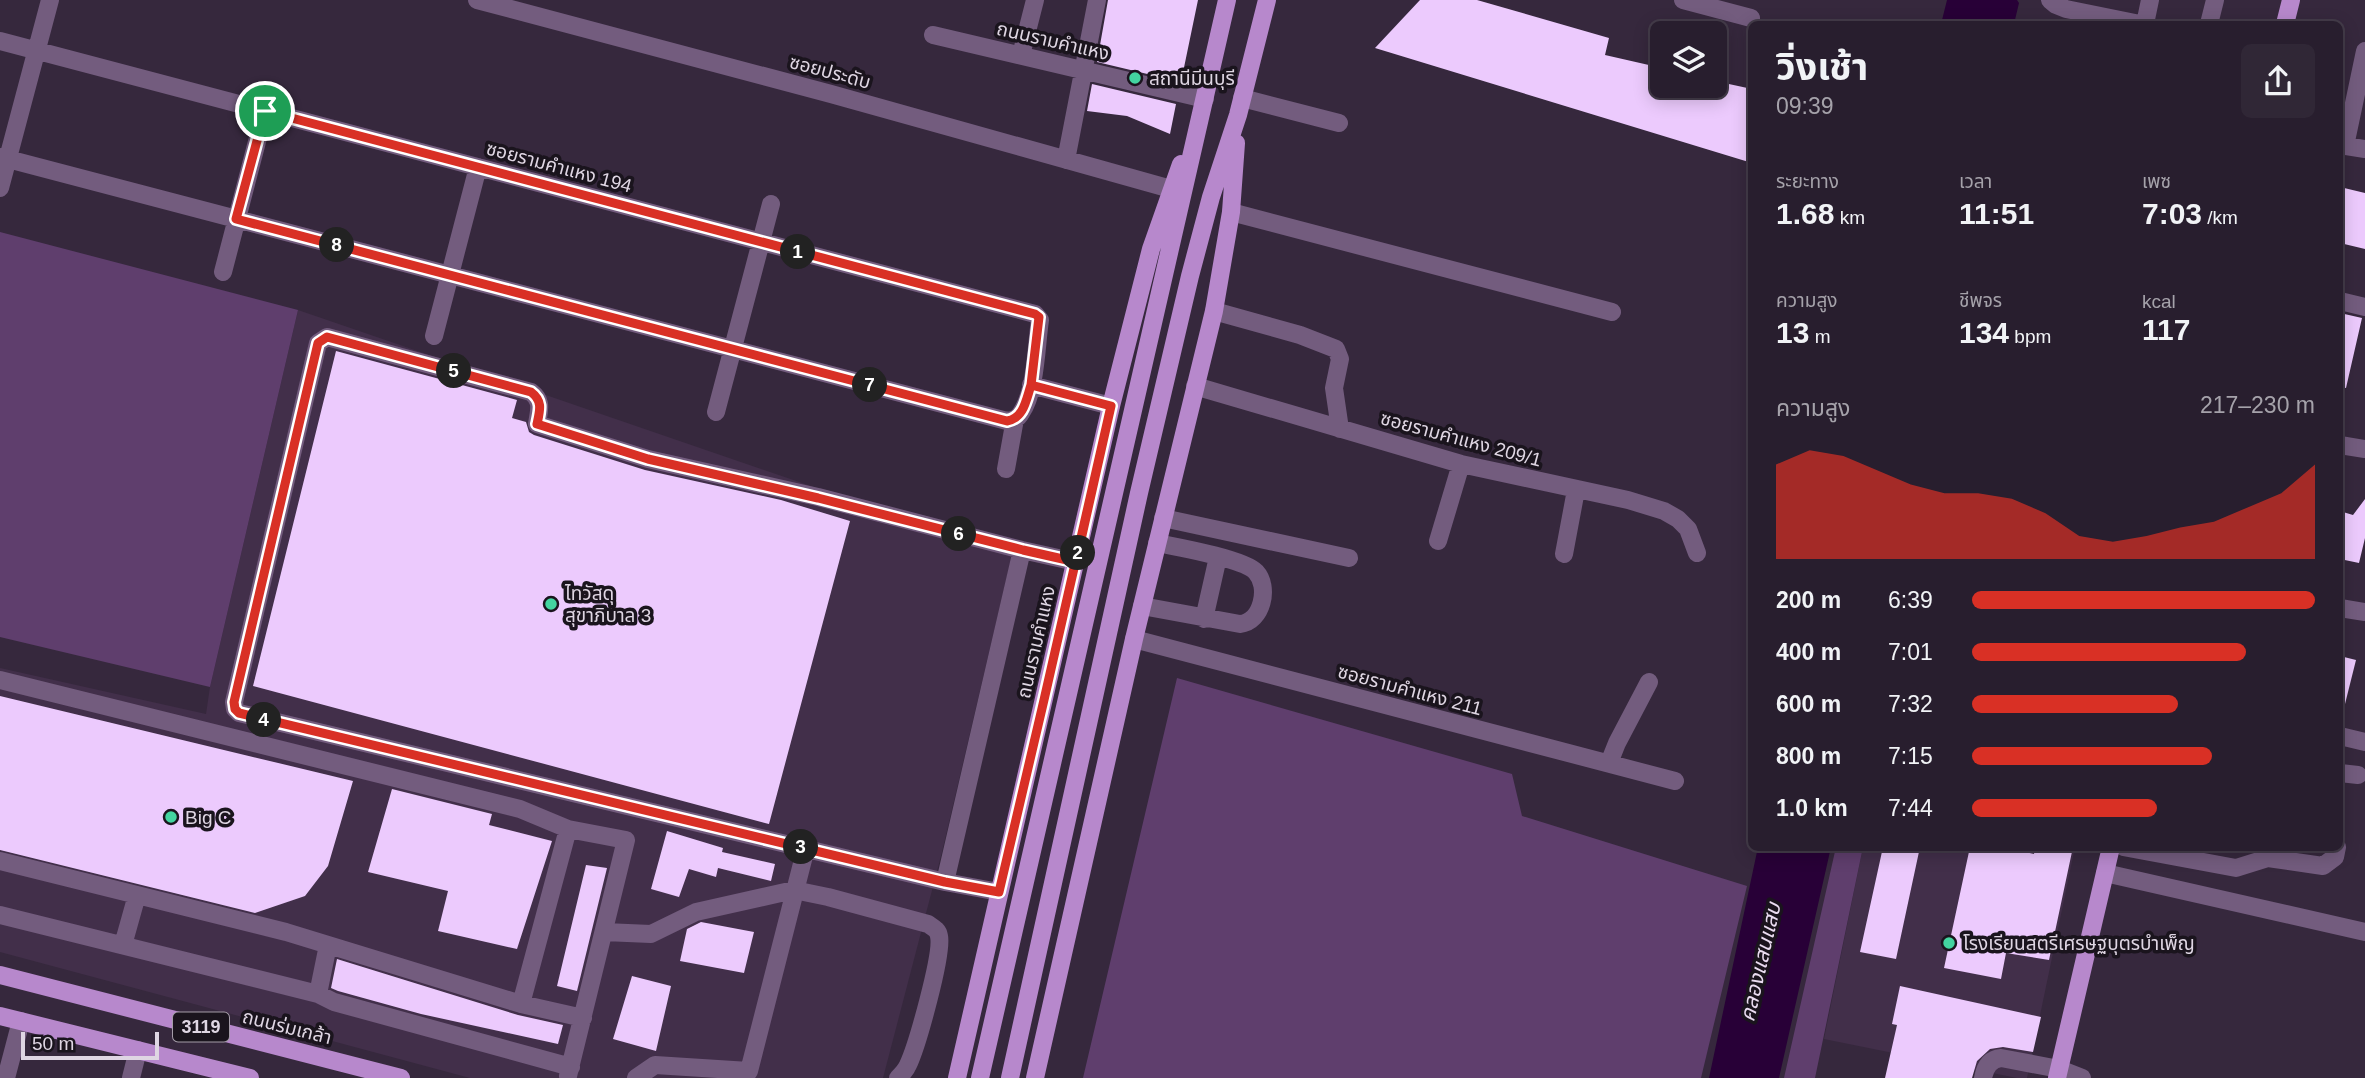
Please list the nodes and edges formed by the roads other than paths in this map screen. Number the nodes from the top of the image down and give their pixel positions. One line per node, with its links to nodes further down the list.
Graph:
1 (50, 0): 19 (street)
2 (477, 0): 31 (street, ซอยประดับ)
3 (1035, 0): 21 (street)
4 (1097, 0): 22 (street)
5 (1227, 0): 23 (main road, ถนนรามคำแหง)
6 (1683, 0): 12 (street)
7 (2050, 0): 13 (street)
8 (2150, 0): 14 (street)
9 (2215, 0): 15 (street)
10 (1267, 1): 24 (main road)
11 (2291, 1): 16 (main road)
12 (1751, 18)
13 (2125, 21)
14 (2146, 21)
15 (2210, 21)
16 (2286, 21)
17 (933, 35): 21 (street, ถนนรามคำแหง)
18 (0, 41): 19 (street, ซอยรามคำแหง 194)
19 (37, 51): 25 (street, ซอยรามคำแหง 194); 30 (street)
20 (2365, 51): 27 (street)
21 (1021, 55): 22 (street, ถนนรามคำแหง)
22 (1082, 69): 23 (street, ถนนรามคำแหง); 31 (street)
23 (1205, 99): 34 (main road, ถนนรามคำแหง); 113 (main road, ถนนรามคำแหง)
24 (1240, 106): 26 (street); 36 (main road); 114 (main road)
25 (265, 111): 32 (street, ซอยรามคำแหง 194); 37 (street)
26 (1339, 123)
27 (2343, 142)
28 (2343, 146): 29 (street)
29 (2365, 149)
30 (4, 158): 33 (street); 37 (street)
31 (1066, 160): 34 (street, ซอยประดับ)
32 (478, 167): 38 (street, ซอยรามคำแหง 194); 40 (street)
33 (0, 188)
34 (1171, 189): 49 (main road, ถนนรามคำแหง)
35 (771, 204): 38 (street)
36 (1231, 212): 43 (main road); 44 (street)
37 (236, 219): 39 (street); 40 (street)
38 (761, 242): 46 (street); 47 (street, ซอยรามคำแหง 194)
39 (223, 272)
40 (449, 274): 45 (street); 46 (street)
41 (2343, 302): 42 (street)
42 (2365, 307)
43 (1214, 311): 48 (main road); 52 (street)
44 (1612, 312)
45 (435, 336)
46 (734, 349): 50 (street); 51 (street)
47 (1031, 385): 49 (street); 51 (street, ซอยรามคำแหง 194)
48 (1195, 386): 52 (street, ซอยรามคำแหง 209/1); 58 (main road)
49 (1111, 406): 66 (main road, ถนนรามคำแหง)
50 (716, 412)
51 (1015, 419): 56 (street, ซอยรามคำแหง 194)
52 (1340, 429): 55 (street, ซอยรามคำแหง 209/1)
53 (2343, 445): 54 (street)
54 (2365, 449)
55 (1461, 464): 57 (street, ซอยรามคำแหง 209/1); 59 (street)
56 (1006, 469)
57 (1576, 489): 62 (street, ซอยรามคำแหง 209/1); 63 (street)
58 (1163, 517): 60 (main road); 65 (street)
59 (1438, 541)
60 (1157, 543): 64 (street); 67 (main road)
61 (1023, 550): 66 (street); 79 (street); 85 (street)
62 (1697, 553)
63 (1564, 554)
64 (1218, 557): 70 (street); 70 (street)
65 (1349, 558)
66 (1076, 562): 87 (main road, ถนนรามคำแหง)
67 (1142, 607): 70 (street); 71 (main road)
68 (2343, 608): 69 (street)
69 (2365, 612)
70 (1204, 619)
71 (1134, 639): 76 (street, ซอยรามคำแหง 211); 115 (main road)
72 (0, 680): 78 (street)
73 (1649, 682): 76 (street)
74 (2343, 737): 75 (street)
75 (2365, 742)
76 (1609, 763): 77 (street, ซอยรามคำแหง 211)
77 (1675, 782)
78 (568, 829): 90 (street); 96 (street)
79 (806, 848): 85 (street); 86 (street)
80 (2109, 851): 84 (main road)
81 (2144, 851): 82 (street)
82 (2336, 851)
83 (0, 861): 88 (street)
84 (2105, 873): 91 (street); 104 (main road)
85 (945, 882): 87 (street)
86 (794, 890): 90 (street); 103 (street); 110 (street)
87 (999, 892): 100 (main road, ถนนรามคำแหง)
88 (137, 895): 92 (street); 93 (street)
89 (0, 915): 92 (street)
90 (604, 932): 98 (street)
91 (2365, 932)
92 (123, 945): 95 (street)
93 (328, 945): 95 (street); 96 (street)
94 (0, 975): 108 (main road, ถนนร่มเกล้า / 3119)
95 (318, 994): 102 (street)
96 (521, 1004): 98 (street)
97 (0, 1016): 99 (main road, 3119)
98 (583, 1018): 102 (street)
99 (21, 1021): 101 (main road, 3119); 105 (street)
100 (967, 1036): 111 (main road, ถนนรามคำแหง); 112 (main road)
101 (138, 1050): 106 (street); 107 (main road, 3119)
102 (569, 1072)
103 (747, 1074): 109 (street)
104 (2058, 1074): 116 (street); 117 (street)
105 (6, 1078)
106 (131, 1078)
107 (250, 1078)
108 (401, 1078)
109 (636, 1078)
110 (898, 1078)
111 (957, 1078)
112 (968, 1078)
113 (980, 1078)
114 (1010, 1078)
115 (1033, 1078)
116 (1983, 1078)
117 (2082, 1078)

